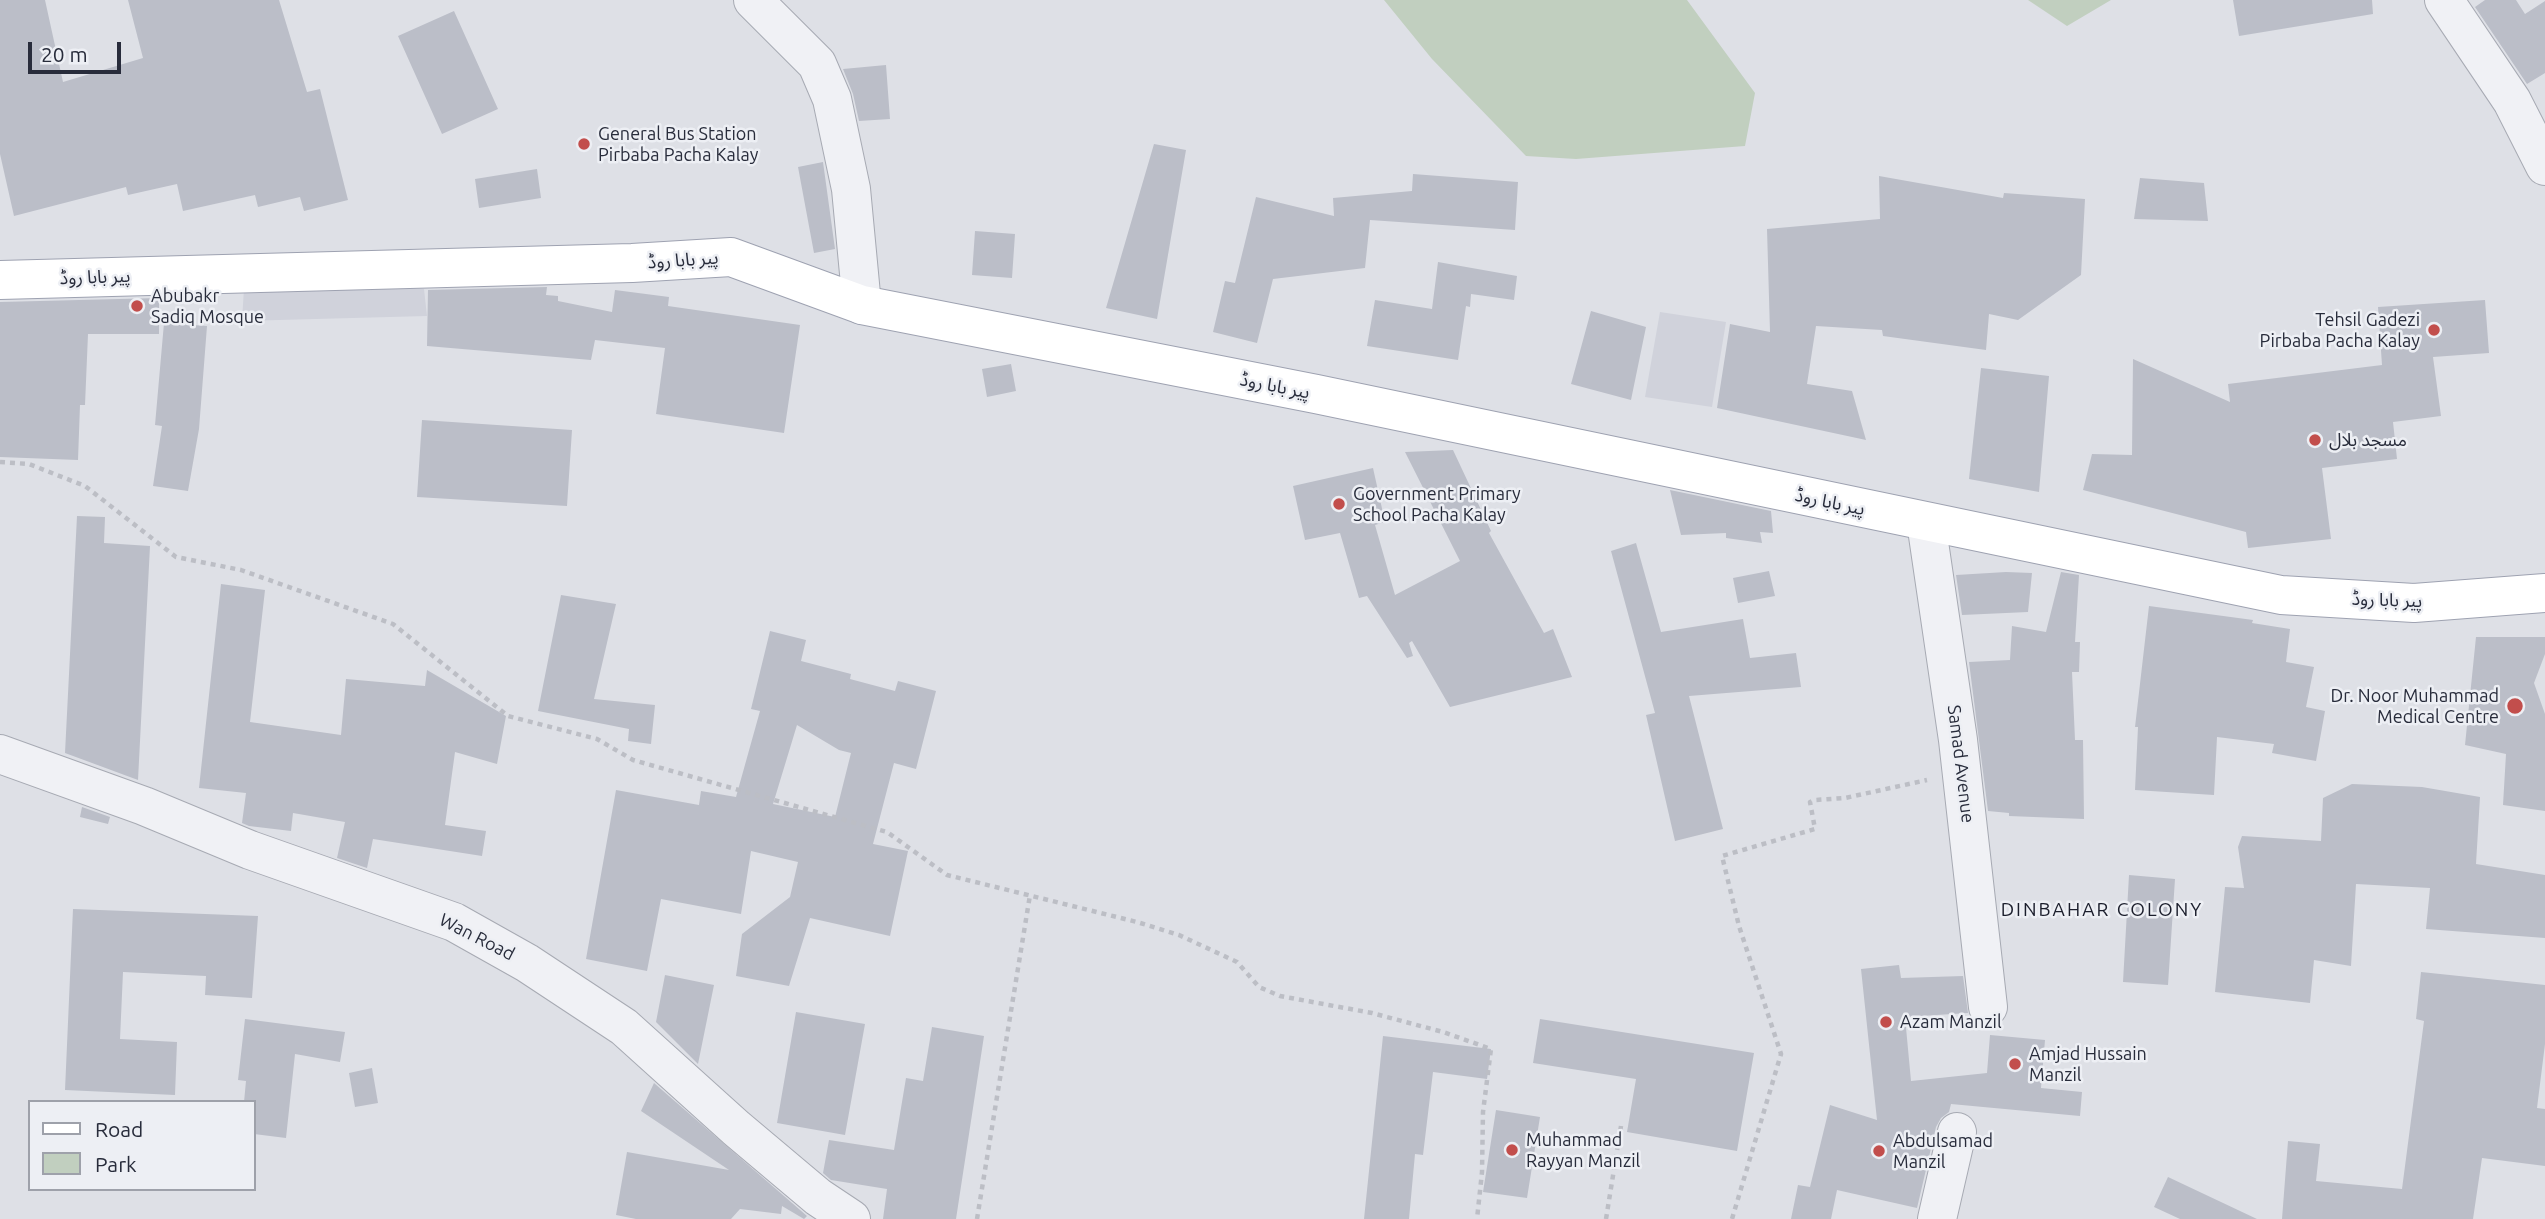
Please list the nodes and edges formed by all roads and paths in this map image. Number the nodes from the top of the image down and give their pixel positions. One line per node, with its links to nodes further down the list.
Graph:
1 (753, 0): 5 (street)
2 (2444, 0): 3 (street)
3 (2545, 166)
4 (0, 280): 5 (main road, پیر بابا روڈ)
5 (862, 305): 7 (main road, پیر بابا روڈ)
6 (0, 462): 13 (path)
7 (1926, 522): 9 (main road, پیر بابا روڈ); 12 (street, Samad Avenue)
8 (2545, 593): 9 (main road, پیر بابا روڈ)
9 (2491, 597): 10 (street)
10 (2545, 609)
11 (0, 754): 17 (street, Wan Road)
12 (1962, 773): 14 (street, Samad Avenue); 21 (path)
13 (1030, 895): 18 (path); 19 (path)
14 (1988, 1007)
15 (1621, 1126): 20 (path)
16 (1957, 1132): 22 (street)
17 (851, 1219)
18 (976, 1219)
19 (1477, 1219)
20 (1606, 1219)
21 (1732, 1219)
22 (1937, 1219)

